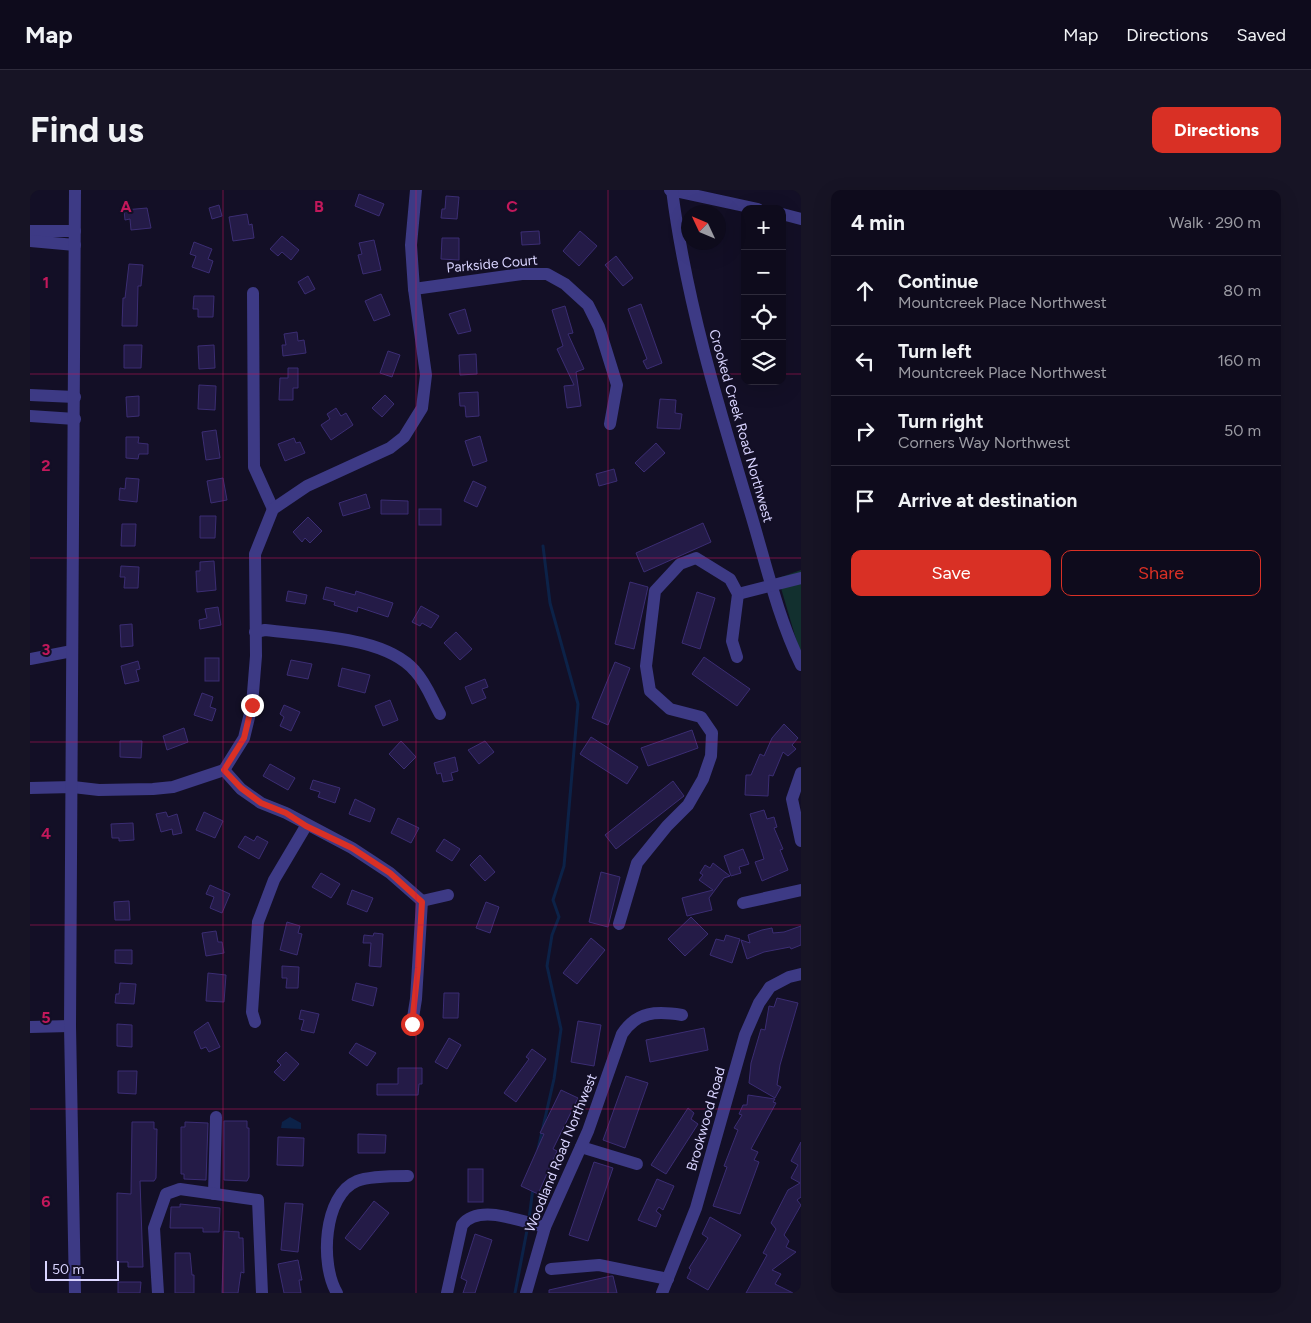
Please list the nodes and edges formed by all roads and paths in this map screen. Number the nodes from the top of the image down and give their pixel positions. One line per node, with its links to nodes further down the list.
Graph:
1 (76, 190): 8 (street)
2 (416, 190): 11 (street)
3 (671, 190): 4 (street); 20 (street, Crooked Creek Road Northwest)
4 (741, 205)
5 (786, 215): 6 (street)
6 (801, 218)
7 (30, 231): 8 (street)
8 (76, 231): 10 (street)
9 (30, 241): 10 (street)
10 (75, 245): 14 (street)
11 (414, 289): 17 (street, Parkside Court); 18 (street)
12 (253, 293): 18 (street)
13 (30, 395): 14 (street)
14 (75, 397): 16 (street)
15 (30, 416): 16 (street)
16 (75, 419): 23 (street)
17 (610, 424)
18 (273, 509): 22 (street)
19 (801, 578): 20 (street)
20 (770, 587): 21 (street); 26 (street, Crooked Creek Road Northwest)
21 (738, 594): 24 (street); 38 (street)
22 (255, 632): 27 (street); 28 (street)
23 (72, 651): 25 (street); 30 (street)
24 (737, 657)
25 (30, 659)
26 (801, 666)
27 (440, 714)
28 (224, 770): 30 (street); 32 (street)
29 (801, 774): 33 (street)
30 (73, 787): 31 (street); 43 (street)
31 (30, 788)
32 (306, 826): 36 (street); 41 (street)
33 (801, 841)
34 (801, 890): 37 (street)
35 (448, 895): 36 (street)
36 (422, 902): 42 (street)
37 (743, 903)
38 (619, 924)
39 (801, 974): 52 (street, Brookwood Road)
40 (682, 1015): 46 (street, Woodland Road Northwest)
41 (255, 1022)
42 (412, 1024)
43 (70, 1026): 44 (street); 53 (street)
44 (30, 1027)
45 (216, 1117): 49 (street)
46 (581, 1147): 47 (street); 50 (street, Woodland Road Northwest)
47 (637, 1164)
48 (408, 1176): 56 (street)
49 (214, 1194): 54 (street); 55 (street)
50 (545, 1228): 57 (street); 58 (street, Woodland Road Northwest)
51 (551, 1269): 52 (street)
52 (668, 1279): 59 (street, Brookwood Road)
53 (75, 1293)
54 (158, 1293)
55 (262, 1293)
56 (337, 1293)
57 (447, 1293)
58 (526, 1293)
59 (662, 1293)

